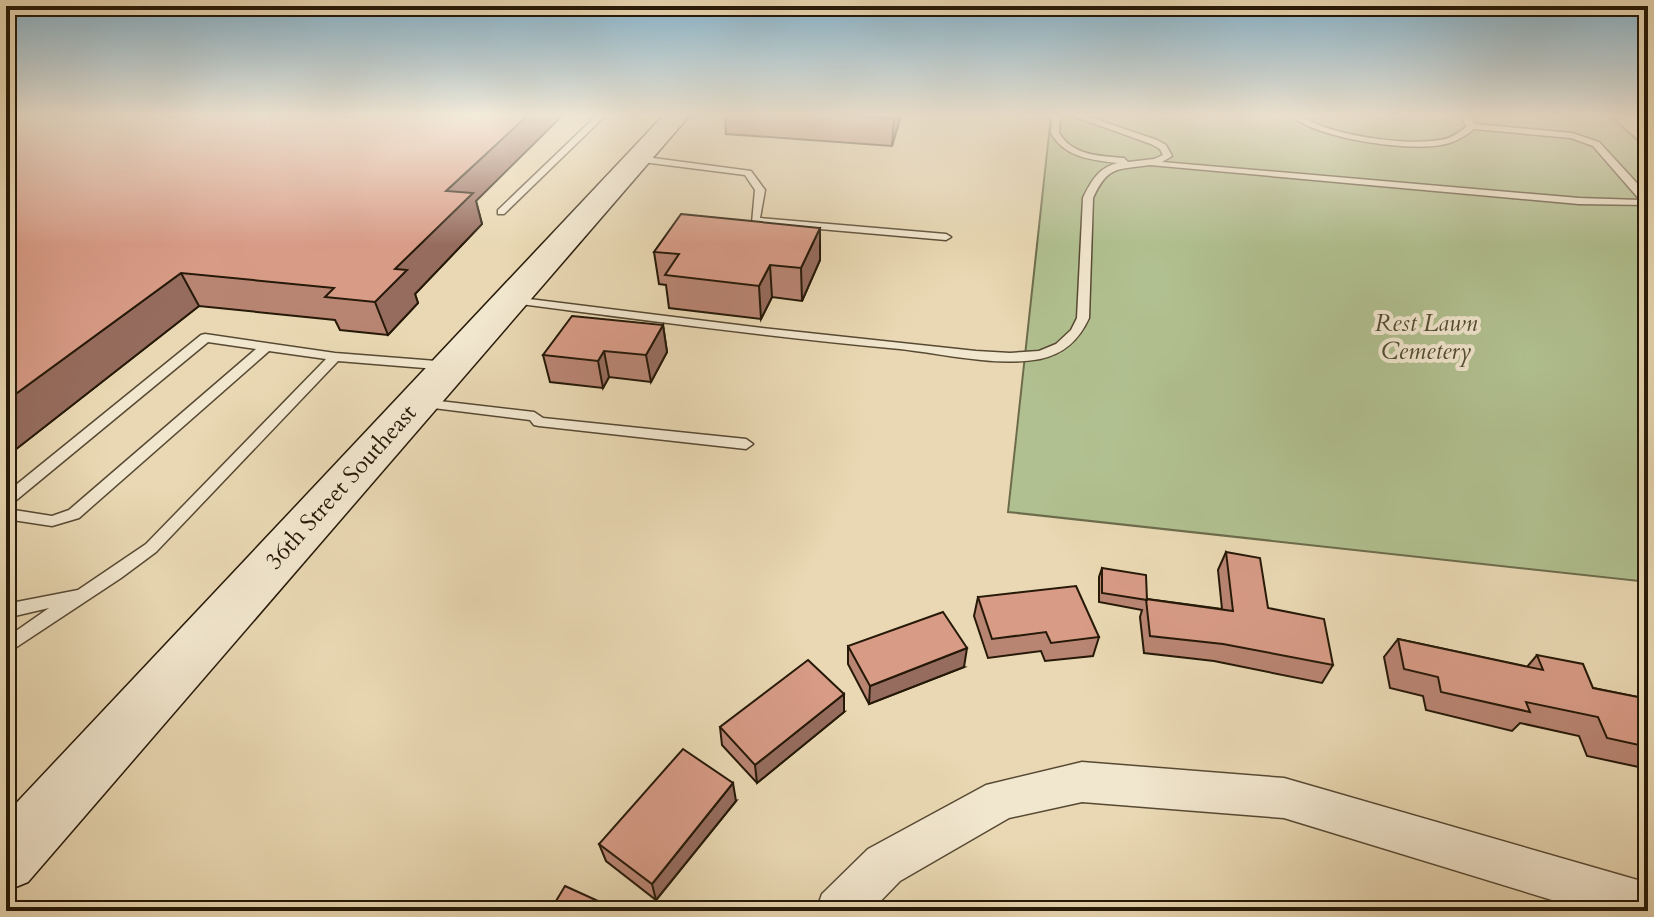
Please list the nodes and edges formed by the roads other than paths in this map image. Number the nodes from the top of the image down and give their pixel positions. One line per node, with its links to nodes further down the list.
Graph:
1 (556, 159): 7 (lane)
2 (638, 159): 8 (lane); 9 (street, 36th Street Southeast)
3 (1105, 159): 6 (lane)
4 (1162, 159): 6 (lane)
5 (1610, 159): 6 (lane)
6 (1129, 162): 9 (lane)
7 (501, 212)
8 (946, 237)
9 (510, 300): 12 (street, 36th Street Southeast)
10 (267, 346): 11 (lane); 14 (lane); 14 (lane)
11 (335, 357): 12 (lane); 15 (lane)
12 (433, 384): 13 (lane); 18 (street, 36th Street Southeast)
13 (746, 444)
14 (6, 513)
15 (88, 594): 16 (lane); 17 (lane)
16 (6, 611)
17 (6, 647)
18 (6, 860)
19 (1648, 906): 20 (street)
20 (839, 911)

